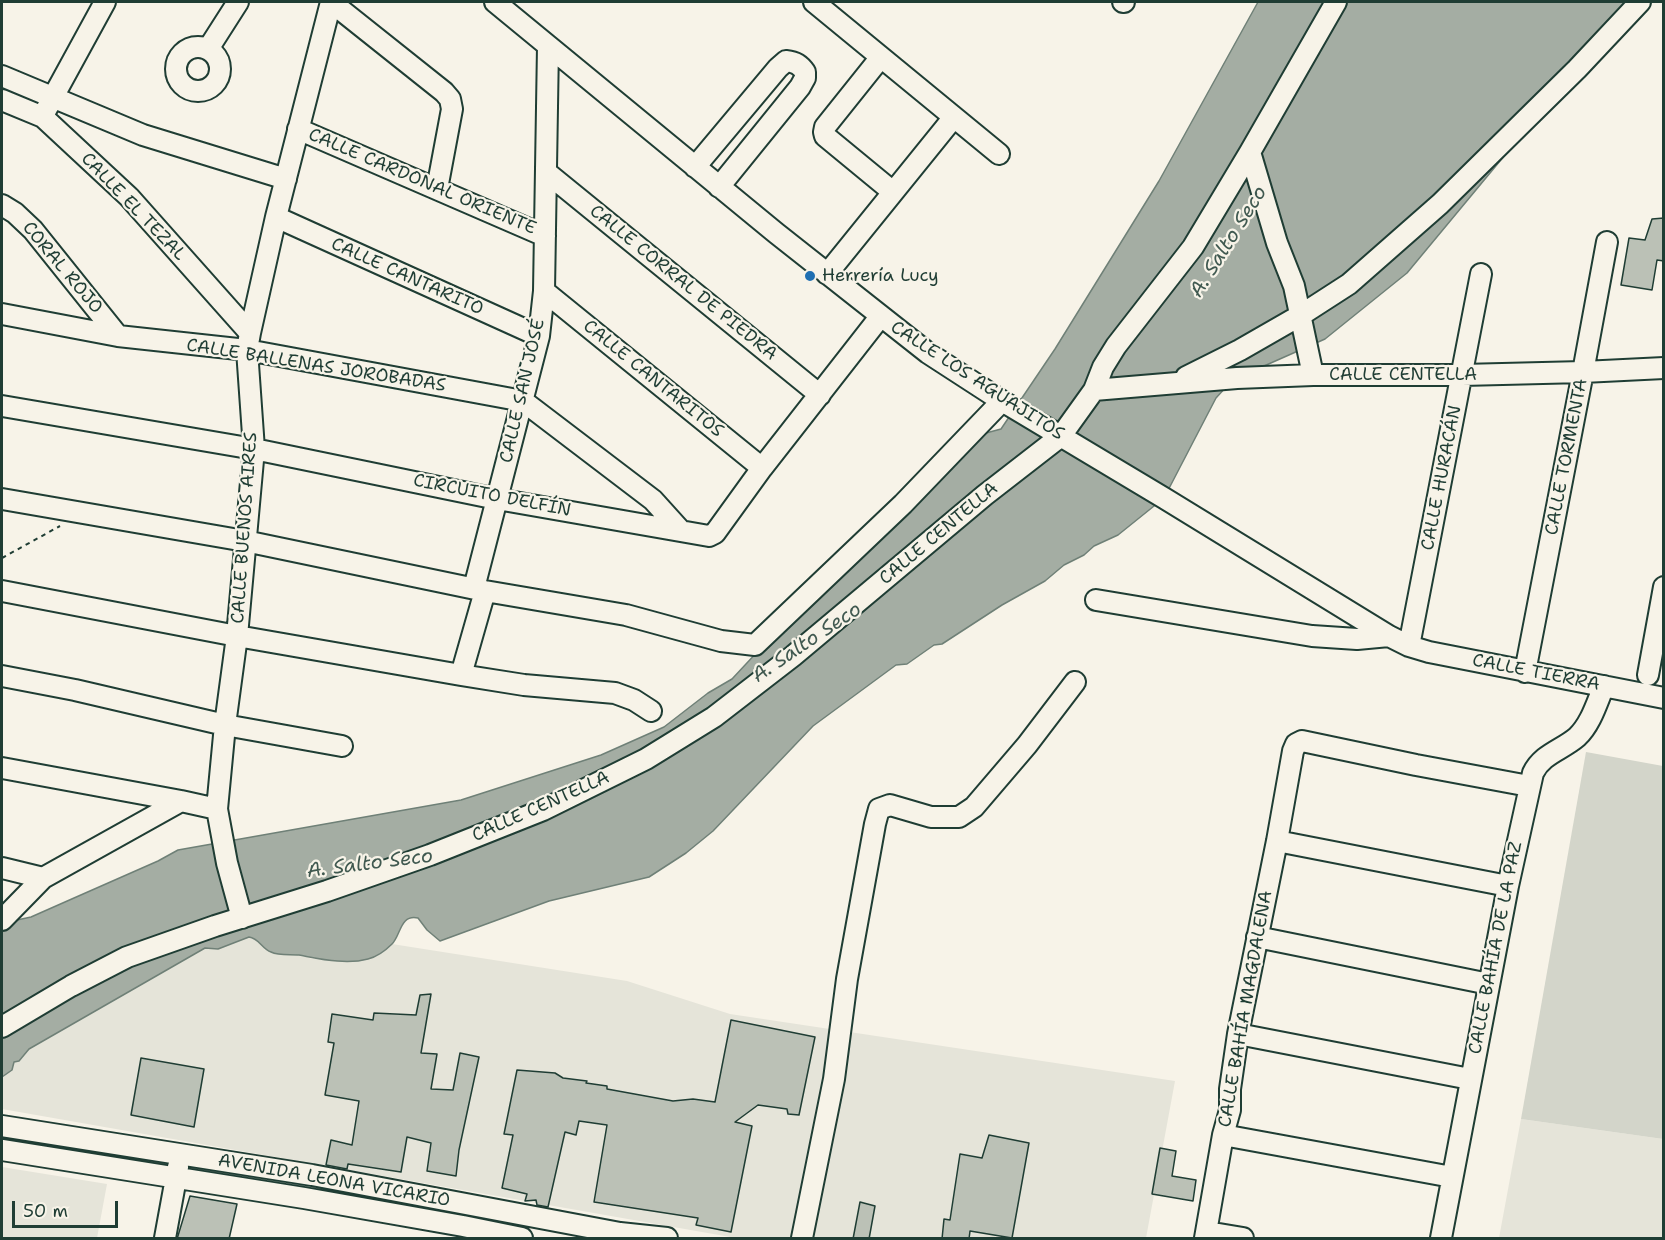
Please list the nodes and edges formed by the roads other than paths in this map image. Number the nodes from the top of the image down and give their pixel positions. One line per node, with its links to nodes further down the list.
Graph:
1 (105, 2): 12 (street)
2 (238, 2): 9 (street)
3 (331, 2): 16 (street, CALLE BUENOS AIRES); 23 (street)
4 (495, 2): 8 (street, CALLE LOS AGUAJITOS)
5 (814, 2): 10 (street)
6 (1336, 2): 17 (street)
7 (1640, 2): 33 (street)
8 (548, 46): 19 (street, CALLE LOS AGUAJITOS); 20 (street, CALLE SAN JOSÉ)
9 (208, 49)
10 (881, 57): 15 (street); 24 (street)
11 (2, 76): 12 (street)
12 (52, 98): 14 (street); 21 (street)
13 (2, 100): 14 (street, CALLE EL TEZAL)
14 (43, 117): 37 (street, CALLE EL TEZAL)
15 (954, 117): 18 (street); 24 (street)
16 (298, 129): 21 (street, CALLE BUENOS AIRES); 23 (street, CALLE CARDONAL ORIENTE)
17 (1250, 152): 33 (street); 43 (street)
18 (999, 154)
19 (695, 167): 22 (street, CALLE LOS AGUAJITOS); 22 (street)
20 (546, 172): 27 (street, CALLE SAN JOSÉ); 44 (street, CALLE CORRAL DE PIEDRA)
21 (286, 179): 26 (street, CALLE BUENOS AIRES)
22 (719, 187): 29 (street, CALLE LOS AGUAJITOS)
23 (437, 189): 27 (street, CALLE CARDONAL ORIENTE)
24 (893, 192): 29 (street)
25 (2, 205): 35 (street, CORAL ROJO)
26 (276, 217): 36 (street, CALLE CANTARITO); 37 (street, CALLE BUENOS AIRES)
27 (545, 236): 31 (street, CALLE SAN JOSÉ)
28 (1606, 242): 39 (street, CALLE TORMENTA)
29 (827, 274): 34 (street, CALLE LOS AGUAJITOS)
30 (1480, 274): 41 (street, CALLE HURACÁN)
31 (544, 291): 36 (street, CALLE SAN JOSÉ); 50 (street, CALLE CANTARITOS)
32 (2, 314): 35 (street, CALLE BALLENAS JOROBADAS)
33 (1301, 315): 40 (street); 42 (street)
34 (880, 317): 44 (street, CIRCUITO DELFÍN); 46 (street, CALLE LOS AGUAJITOS)
35 (118, 336): 37 (street, CALLE BALLENAS JOROBADAS)
36 (539, 336): 45 (street, CALLE SAN JOSÉ)
37 (248, 342): 45 (street, CALLE BALLENAS JOROBADAS); 49 (street, CALLE BUENOS AIRES)
38 (1664, 368): 39 (street, CALLE CENTELLA)
39 (1583, 372): 41 (street, CALLE CENTELLA); 62 (street, CALLE TORMENTA)
40 (1313, 375): 41 (street, CALLE CENTELLA); 42 (street, CALLE CENTELLA)
41 (1462, 375): 61 (street, CALLE HURACÁN)
42 (1176, 382): 43 (street, CALLE CENTELLA)
43 (1094, 390): 48 (street, CALLE CENTELLA)
44 (820, 395): 50 (street, CIRCUITO DELFÍN)
45 (523, 401): 52 (street, CALLE SAN JOSÉ); 53 (street)
46 (1002, 401): 48 (street, CALLE LOS AGUAJITOS); 56 (street)
47 (2, 406): 49 (street, CIRCUITO DELFÍN)
48 (1061, 436): 60 (street, CALLE LOS AGUAJITOS); 81 (street, CALLE CENTELLA)
49 (254, 449): 52 (street, CIRCUITO DELFÍN); 54 (street, CALLE BUENOS AIRES)
50 (762, 468): 53 (street, CIRCUITO DELFÍN)
51 (2, 499): 54 (street)
52 (497, 499): 53 (street, CIRCUITO DELFÍN); 56 (street, CALLE SAN JOSÉ)
53 (681, 531)
54 (245, 541): 56 (street); 59 (street, CALLE BUENOS AIRES)
55 (1664, 587): 63 (street)
56 (479, 590): 64 (street, CALLE SAN JOSÉ)
57 (2, 591): 59 (street)
58 (1096, 600): 60 (street)
59 (237, 636): 64 (street); 71 (street, CALLE BUENOS AIRES)
60 (1389, 636): 61 (street, CALLE LOS AGUAJITOS)
61 (1409, 646): 62 (street, CALLE TIERRA)
62 (1525, 672): 67 (street, CALLE TIERRA)
63 (1656, 673): 68 (street)
64 (461, 675): 70 (street)
65 (2, 676): 71 (street)
66 (1075, 682): 98 (street)
67 (1604, 686): 68 (street, CALLE TIERRA); 74 (street, CALLE BAHÍA DE LA PAZ)
68 (1629, 691): 69 (street, CALLE TIERRA)
69 (1664, 698)
70 (651, 711)
71 (225, 725): 72 (street); 76 (street, CALLE BUENOS AIRES)
72 (342, 746)
73 (2, 768): 75 (street)
74 (1529, 786): 77 (street, CALLE BAHÍA MAGDALENA); 80 (street, CALLE BAHÍA DE LA PAZ)
75 (181, 801): 76 (street); 79 (street)
76 (217, 809): 81 (street, CALLE BUENOS AIRES)
77 (1277, 841): 80 (street); 83 (street, CALLE BAHÍA MAGDALENA)
78 (2, 868): 79 (street)
79 (43, 878): 82 (street)
80 (1508, 886): 84 (street, CALLE BAHÍA DE LA PAZ)
81 (242, 918): 85 (street, CALLE CENTELLA)
82 (2, 920)
83 (1257, 938): 84 (street); 86 (street, CALLE BAHÍA MAGDALENA)
84 (1490, 984): 87 (street, CALLE BAHÍA DE LA PAZ)
85 (2, 1027)
86 (1238, 1034): 87 (street); 89 (street, CALLE BAHÍA MAGDALENA)
87 (1470, 1079): 92 (street, CALLE BAHÍA DE LA PAZ)
88 (2, 1126): 91 (street, AVENIDA LEONA VICARIO)
89 (1223, 1135): 92 (street); 94 (street, CALLE BAHÍA MAGDALENA)
90 (2, 1150): 93 (street, AVENIDA LEONA VICARIO)
91 (180, 1155): 93 (street); 97 (street, AVENIDA LEONA VICARIO)
92 (1452, 1177): 100 (street, CALLE BAHÍA DE LA PAZ)
93 (176, 1179): 95 (street); 96 (street, AVENIDA LEONA VICARIO)
94 (1206, 1235): 99 (street)
95 (165, 1239)
96 (522, 1239)
97 (667, 1239)
98 (802, 1239)
99 (1243, 1239)
100 (1441, 1239)

